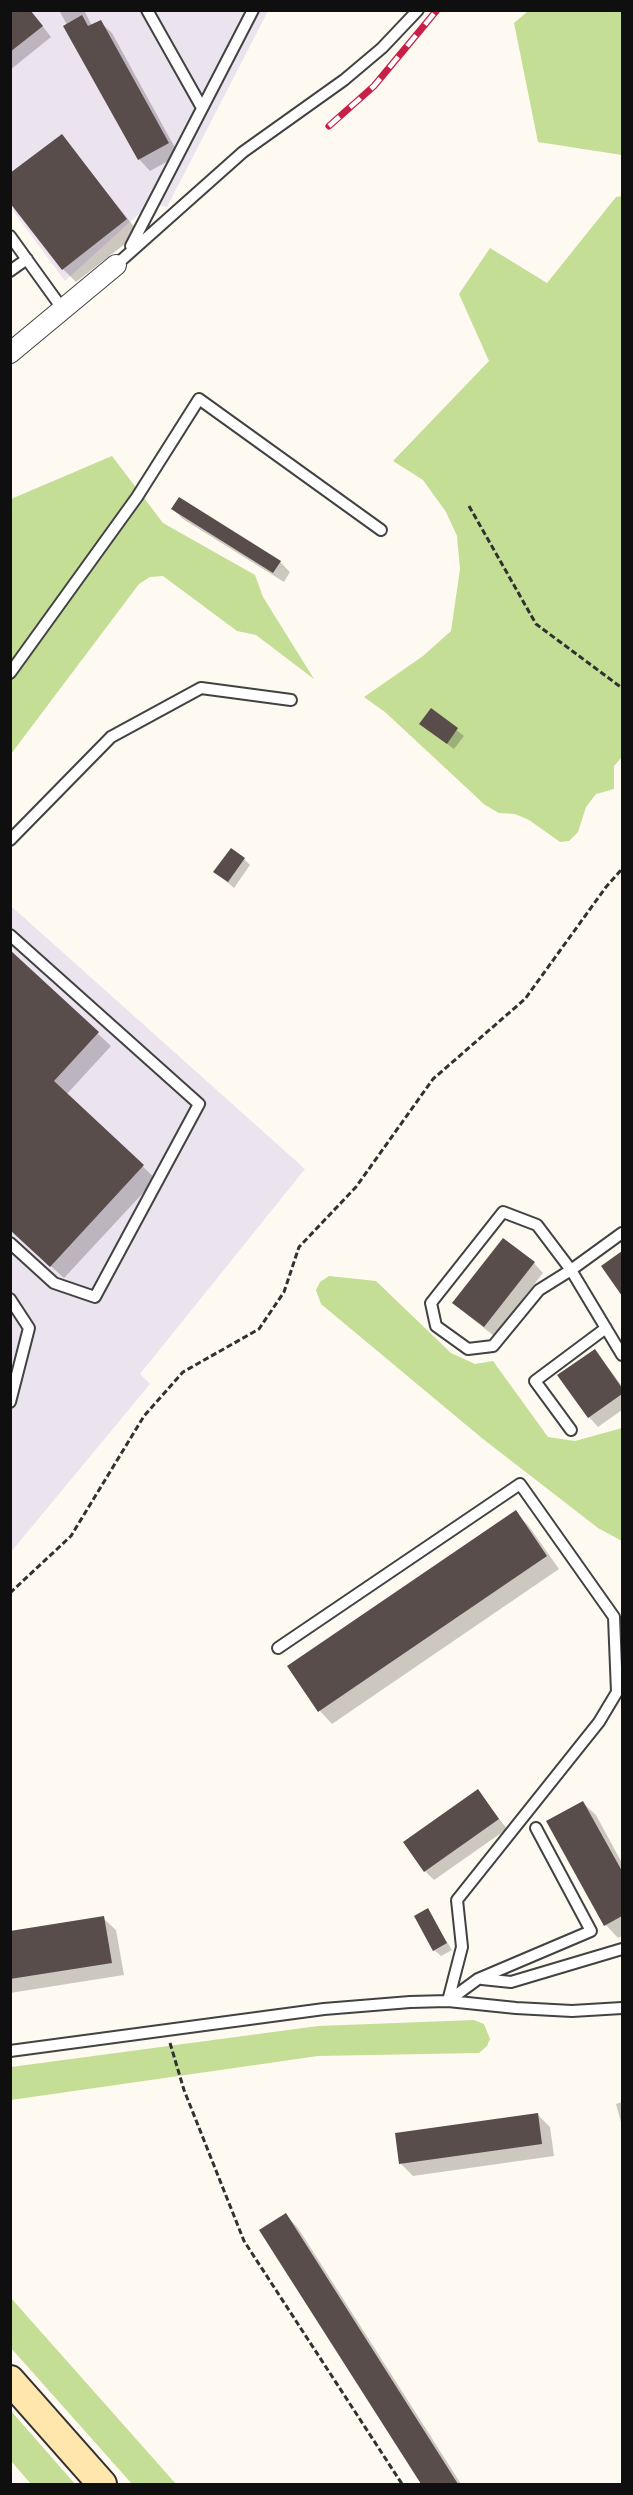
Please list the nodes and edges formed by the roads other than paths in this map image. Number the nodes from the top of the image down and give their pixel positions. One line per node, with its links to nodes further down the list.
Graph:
1 (147, 10): 4 (lane)
2 (253, 10): 4 (lane)
3 (418, 10): 7 (lane)
4 (201, 106): 7 (lane)
5 (10, 236): 6 (lane)
6 (27, 259): 8 (lane); 9 (lane)
7 (116, 265): 9 (street)
8 (10, 271)
9 (64, 311): 10 (street)
10 (10, 353)
11 (381, 530): 12 (lane)
12 (10, 673)
13 (291, 700): 14 (lane)
14 (10, 840)
15 (10, 935): 17 (lane)
16 (622, 1233): 18 (lane)
17 (10, 1243)
18 (571, 1270): 18 (lane); 20 (lane)
19 (10, 1299): 22 (lane)
20 (606, 1328): 21 (lane); 23 (lane)
21 (622, 1355)
22 (10, 1402)
23 (571, 1431)
24 (278, 1648): 28 (lane)
25 (536, 1828): 27 (lane)
26 (622, 1949): 27 (lane)
27 (478, 1979): 28 (lane)
28 (448, 2001): 29 (lane); 30 (lane)
29 (622, 2008)
30 (10, 2051)
31 (10, 2380): 32 (street)
32 (102, 2484)

